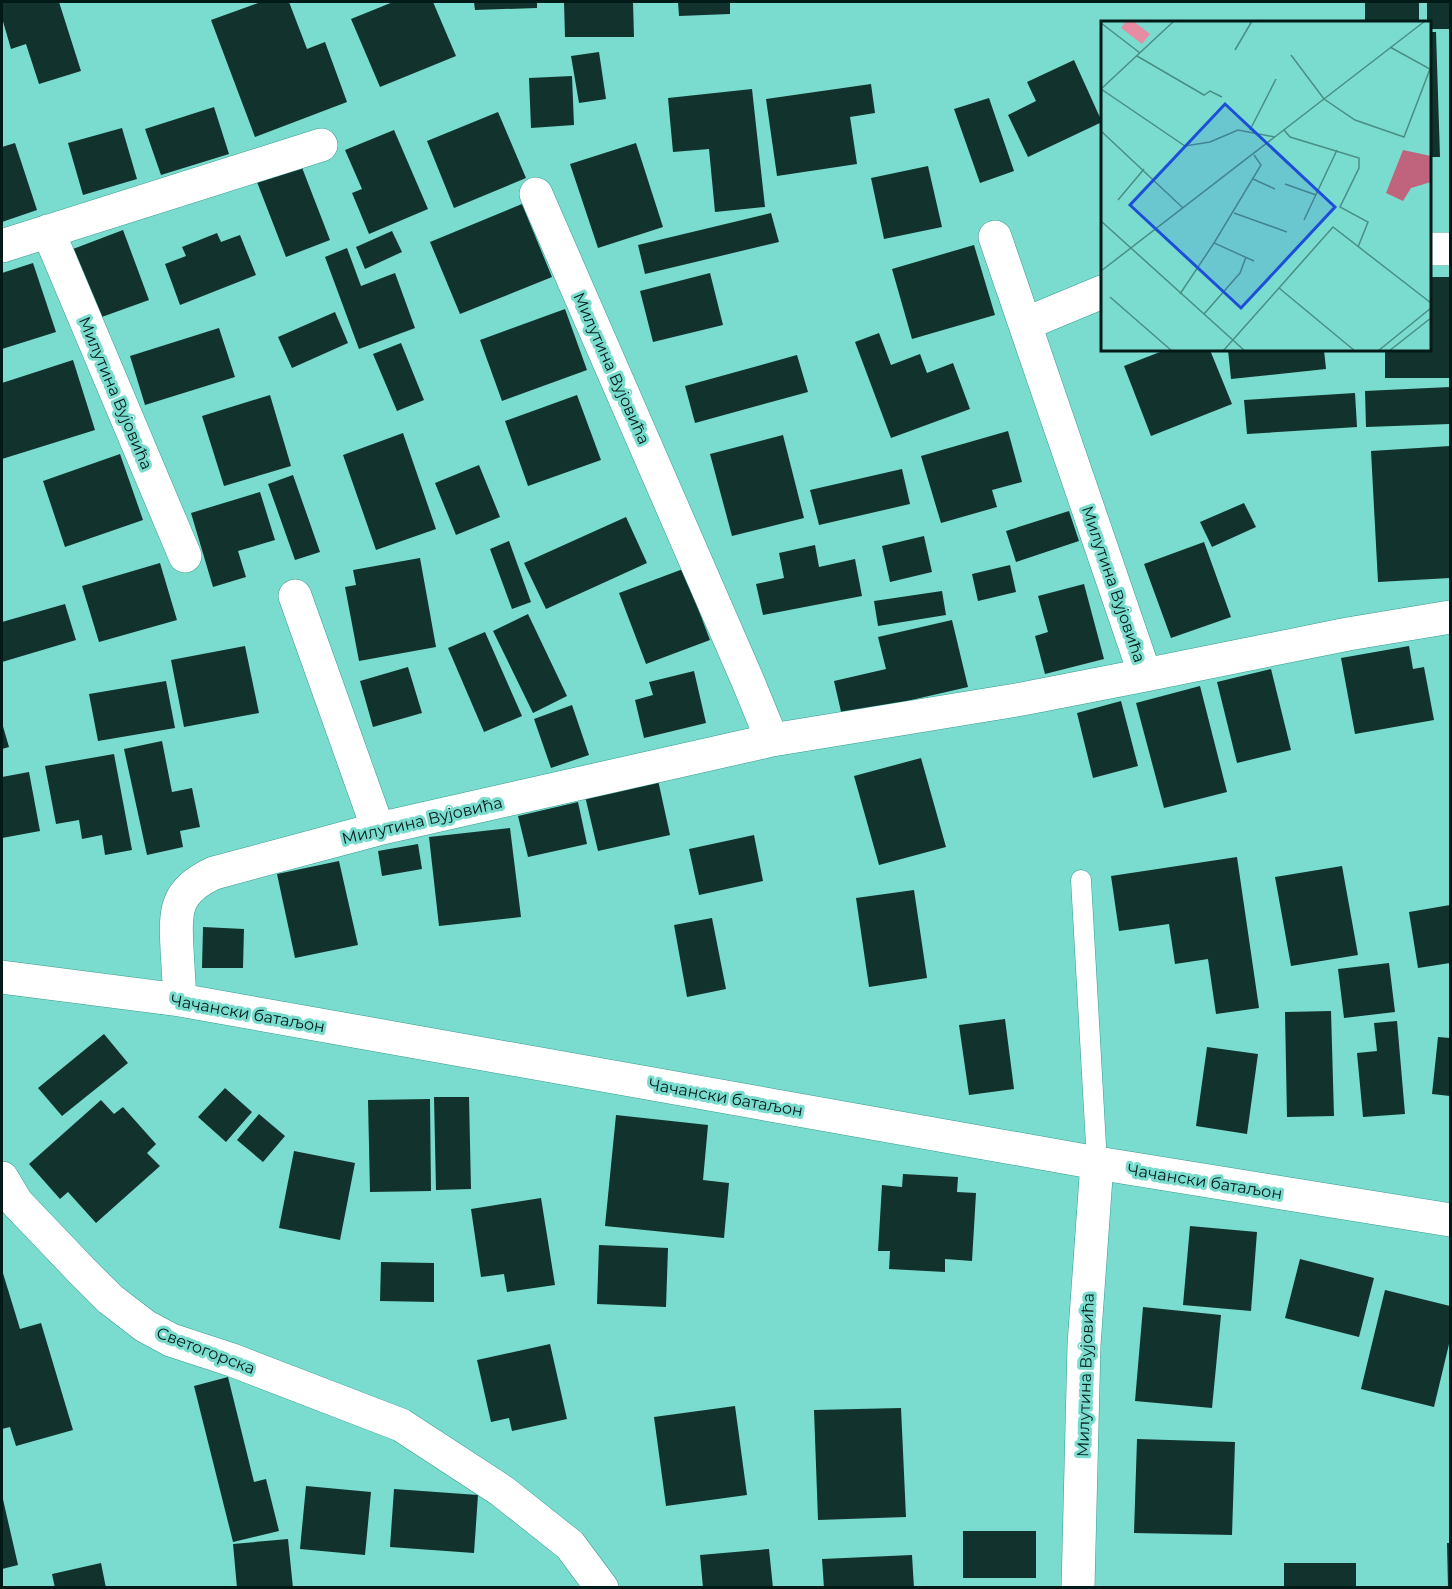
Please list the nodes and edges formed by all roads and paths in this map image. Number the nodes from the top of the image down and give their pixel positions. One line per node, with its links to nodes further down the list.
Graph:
1 (321, 145): 3 (street)
2 (536, 194): 14 (street, Милутина Вујовића)
3 (48, 231): 5 (street); 10 (street, Милутина Вујовића)
4 (995, 237): 9 (street, Милутина Вујовића)
5 (2, 246)
6 (1431, 249): 7 (street)
7 (1450, 249)
8 (1101, 292): 9 (street)
9 (1025, 324): 13 (street, Милутина Вујовића)
10 (185, 556)
11 (296, 596): 15 (street)
12 (1450, 617): 13 (street)
13 (1145, 675): 14 (street, Милутина Вујовића)
14 (772, 740): 15 (street, Милутина Вујовића)
15 (378, 829): 18 (street, Милутина Вујовића)
16 (1081, 880): 19 (lane)
17 (2, 977): 18 (street, Чачански батаљон)
18 (180, 1000): 19 (street, Чачански батаљон)
19 (1097, 1163): 21 (street, Чачански батаљон); 23 (street, Милутина Вујовића)
20 (7, 1198): 22 (street, Светогорска)
21 (1450, 1220)
22 (602, 1587)
23 (1078, 1587)

